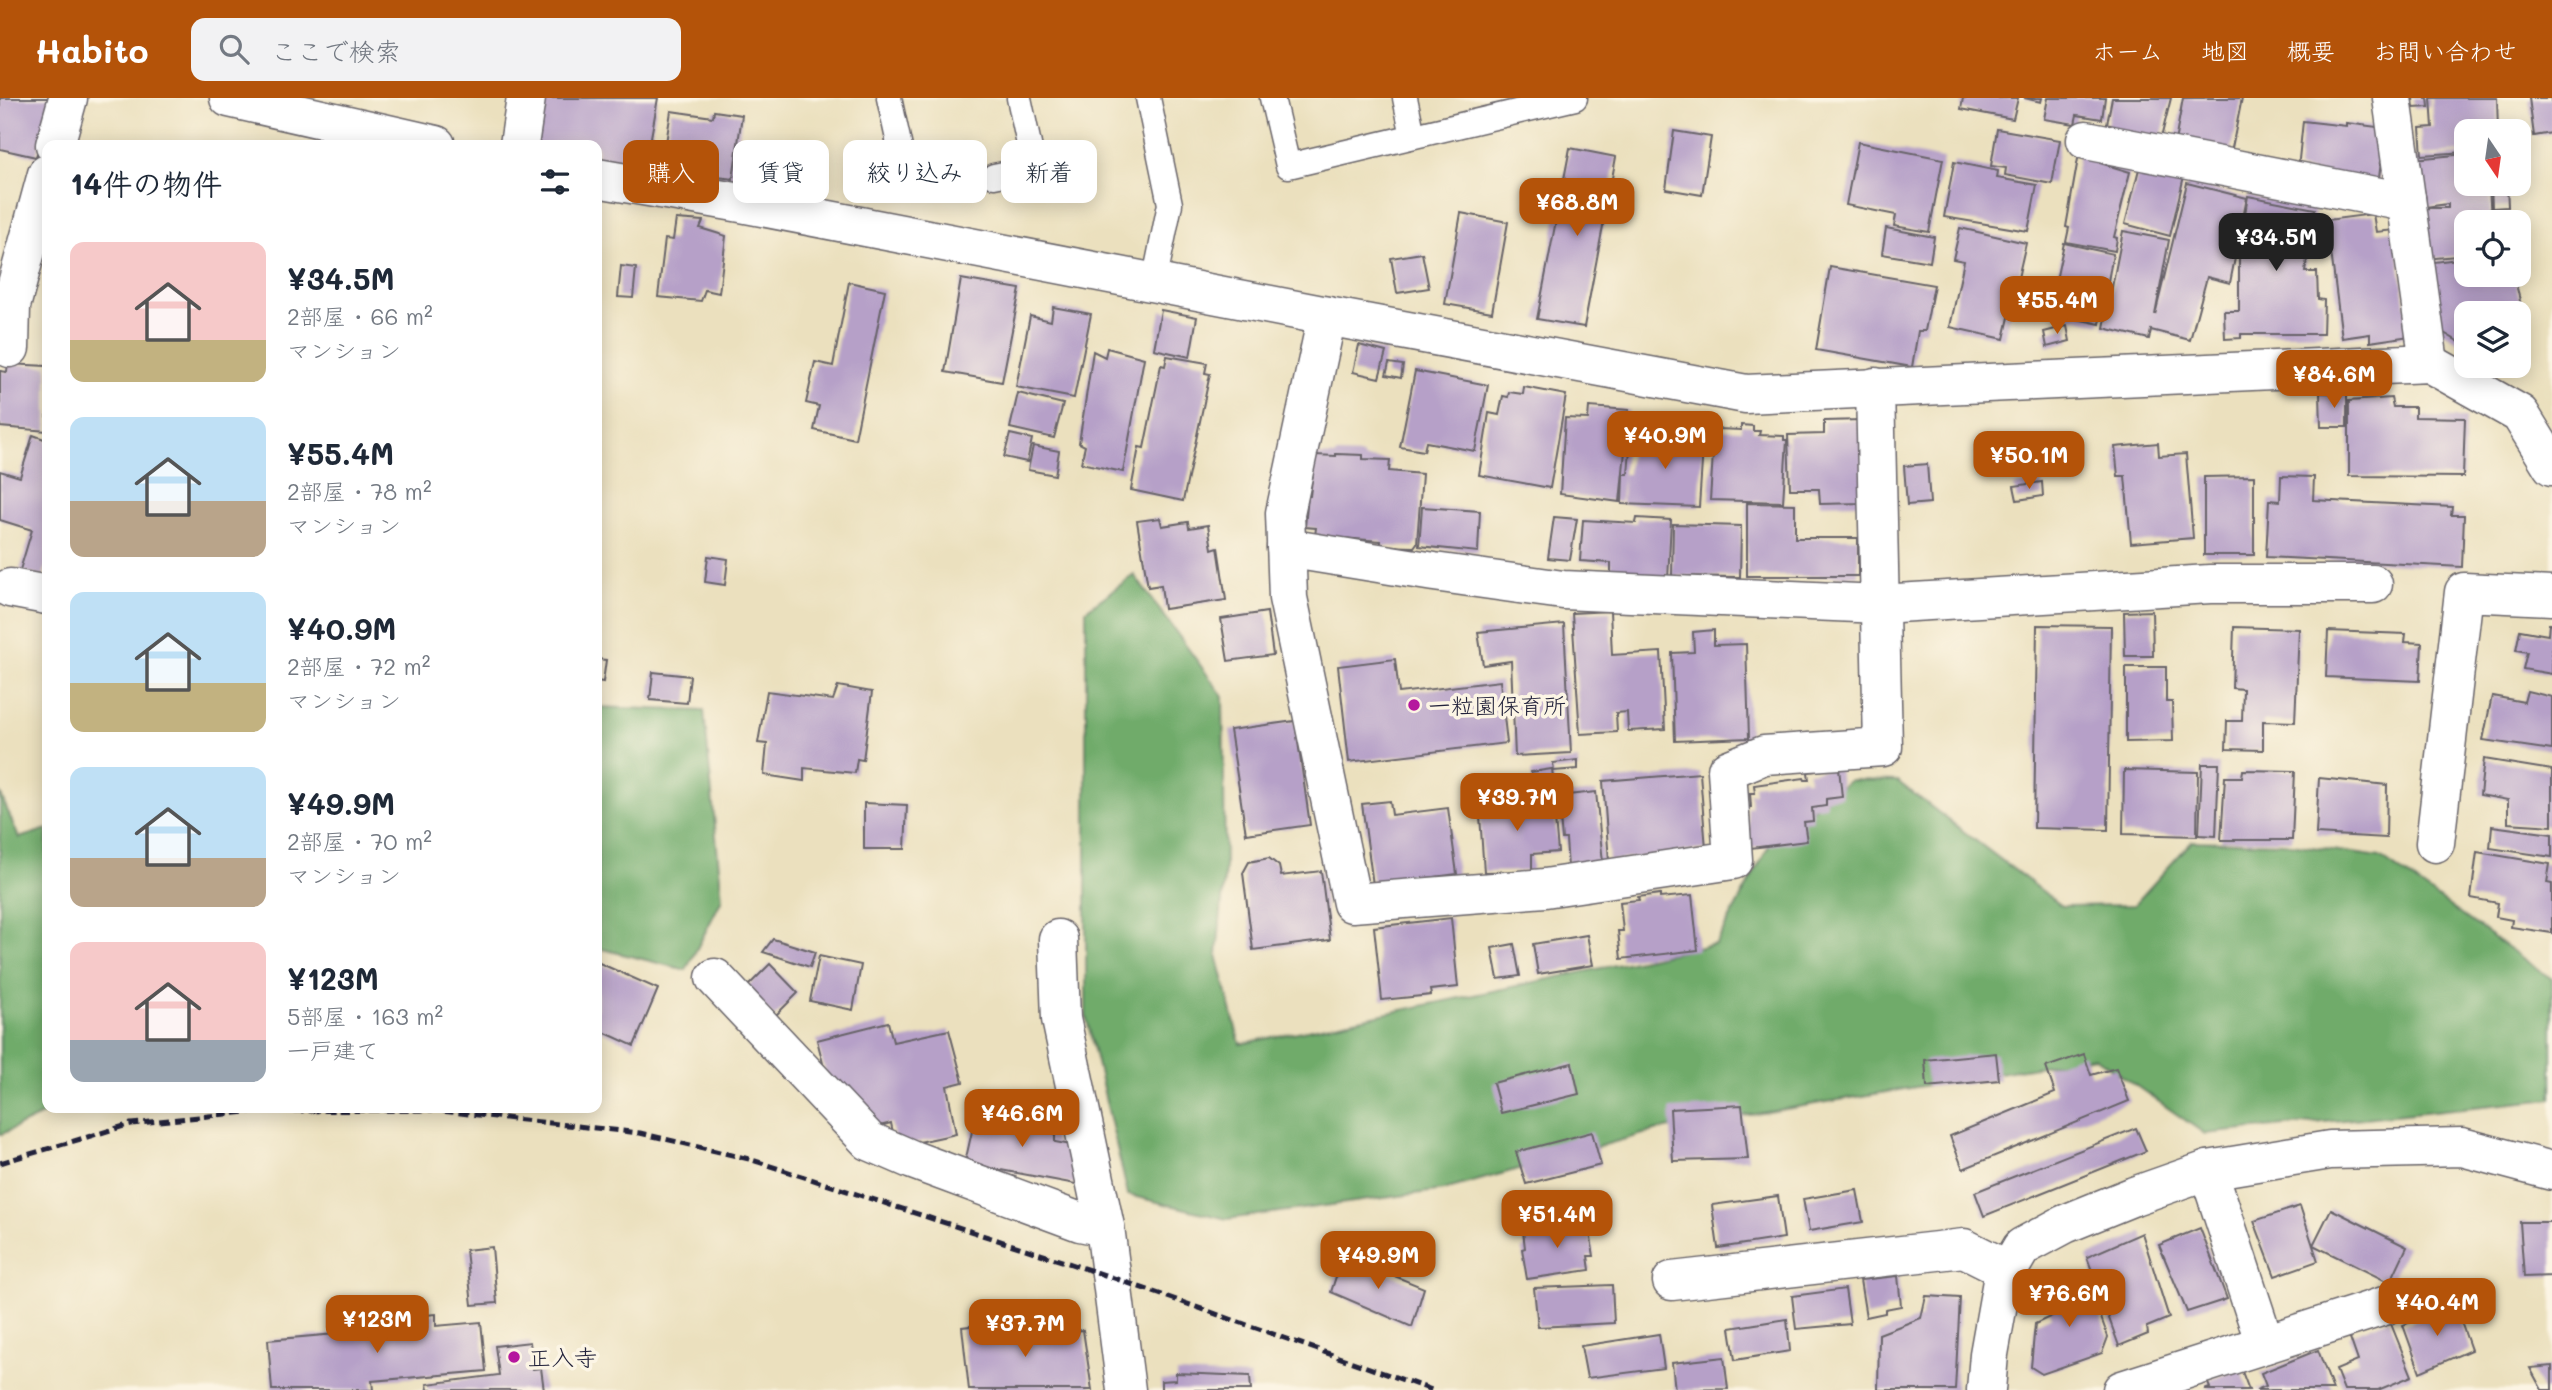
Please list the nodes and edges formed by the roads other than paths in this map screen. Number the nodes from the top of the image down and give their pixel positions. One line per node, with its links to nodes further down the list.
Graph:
1 (68, 98): 13 (street)
2 (229, 98): 14 (street)
3 (526, 98): 15 (street)
4 (889, 98): 16 (lane)
5 (1018, 98): 18 (lane)
6 (1148, 98): 22 (lane)
7 (1272, 98): 12 (lane)
8 (1405, 98): 12 (lane)
9 (1575, 98): 11 (lane)
10 (2392, 98): 21 (street)
11 (1538, 102): 12 (lane)
12 (1413, 136)
13 (56, 140)
14 (414, 140)
15 (520, 140)
16 (898, 140)
17 (2086, 140): 21 (street)
18 (994, 176)
19 (602, 179): 22 (street)
20 (42, 192): 24 (street)
21 (2406, 198): 25 (street)
22 (1154, 283): 23 (street)
23 (1327, 316): 26 (street); 28 (street)
24 (10, 348)
25 (2429, 363): 26 (street); 27 (street)
26 (1875, 387): 33 (street)
27 (2552, 466)
28 (1286, 548): 33 (street); 33 (street)
29 (2373, 584): 33 (street)
30 (10, 588): 31 (street)
31 (42, 594)
32 (2552, 596): 34 (street)
33 (1880, 604)
34 (2435, 842)
35 (1058, 939): 39 (street)
36 (715, 978): 39 (street)
37 (2207, 1170): 38 (street); 40 (street); 43 (street)
38 (2552, 1171)
39 (1105, 1227): 44 (street)
40 (2008, 1270): 41 (street); 45 (street)
41 (1672, 1281)
42 (2384, 1306): 43 (street)
43 (2265, 1344): 46 (street)
44 (1126, 1390)
45 (1986, 1390)
46 (2122, 1390)

